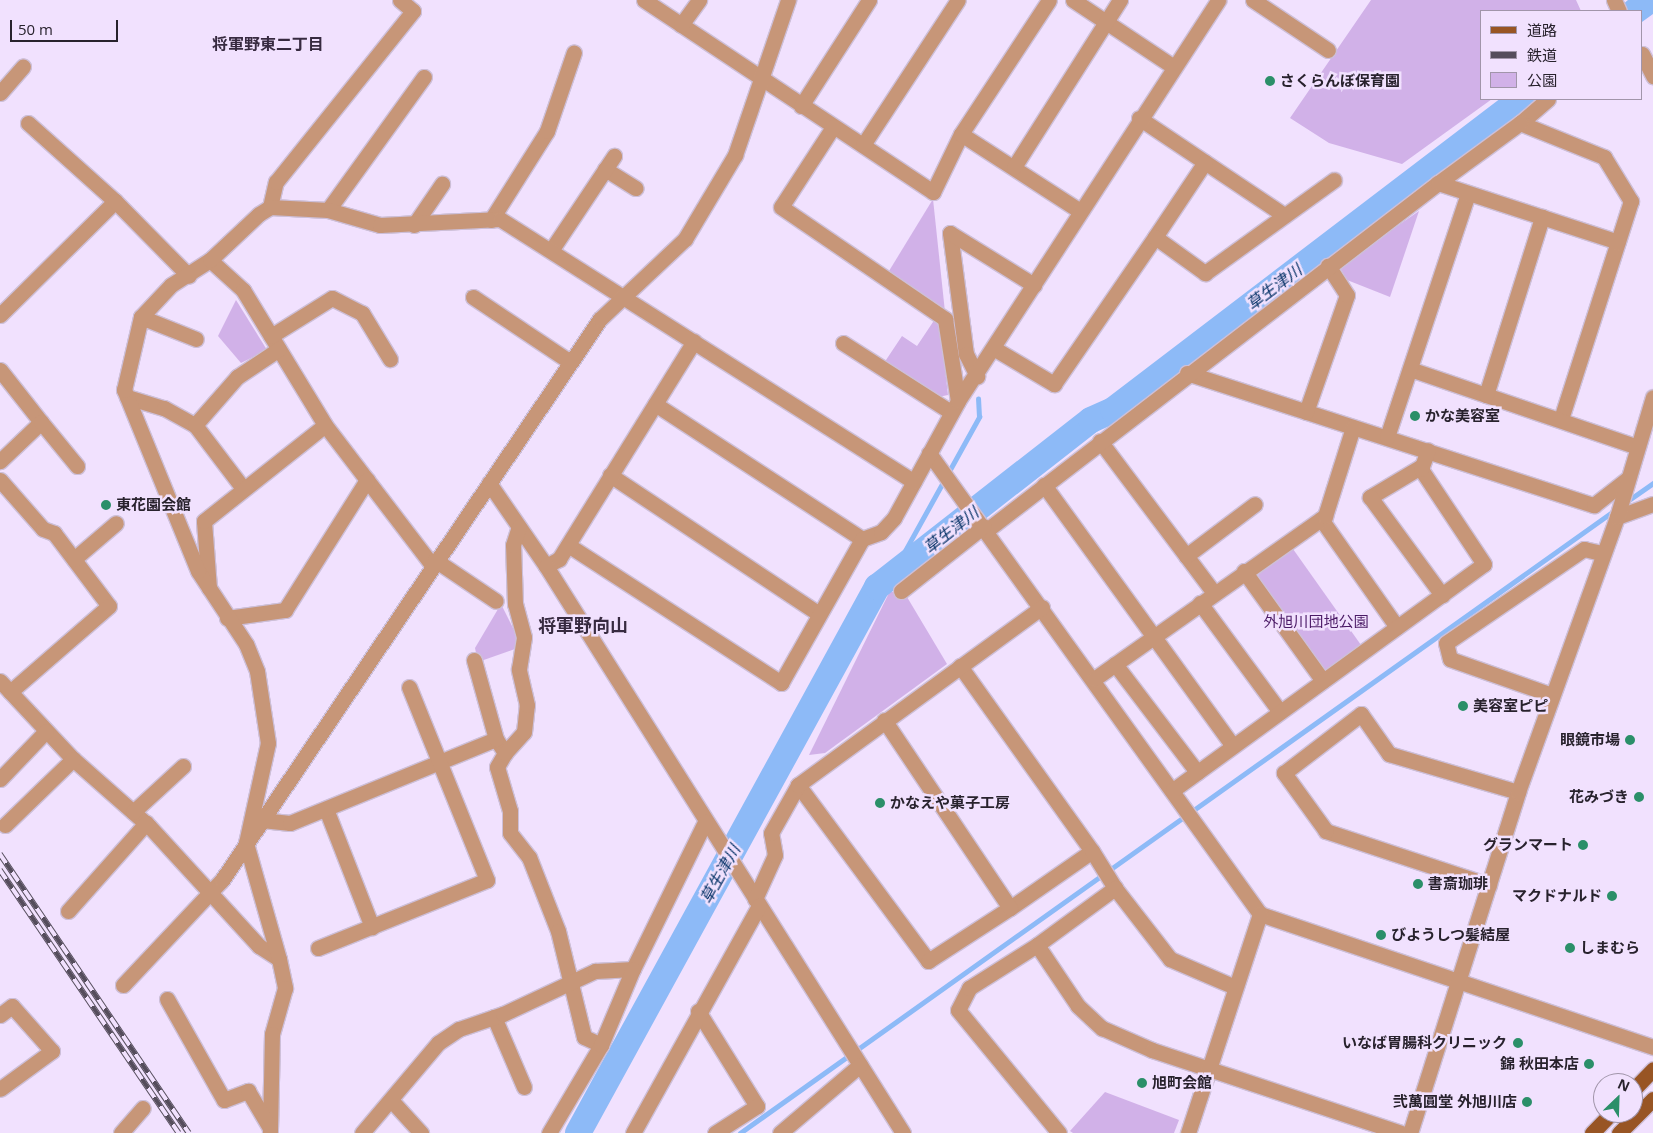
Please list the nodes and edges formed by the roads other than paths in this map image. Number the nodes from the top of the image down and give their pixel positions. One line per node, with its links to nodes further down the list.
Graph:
1 (400, 0): 41 (street)
2 (644, 0): 13 (street)
3 (699, 0): 13 (street)
4 (788, 0): 21 (street)
5 (869, 0): 24 (street)
6 (958, 0): 30 (street)
7 (1049, 0): 29 (street)
8 (1073, 0): 12 (street)
9 (1120, 0): 12 (street)
10 (1218, 0): 18 (street)
11 (1253, 0): 14 (street)
12 (1106, 22): 18 (street); 33 (street)
13 (681, 25): 21 (street)
14 (1328, 50)
15 (574, 52): 46 (street)
16 (1643, 56): 19 (street)
17 (23, 67): 22 (street)
18 (1174, 67): 25 (street)
19 (1653, 76)
20 (424, 78): 42 (street)
21 (761, 78): 24 (street); 55 (street)
22 (0, 93)
23 (1547, 100): 27 (street)
24 (801, 106): 28 (street)
25 (1139, 118): 32 (street); 43 (street)
26 (28, 123): 40 (street)
27 (1520, 123): 36 (street); 49 (street)
28 (833, 128): 30 (street); 74 (street)
29 (961, 134): 30 (street); 33 (street)
30 (863, 145)
31 (614, 156): 34 (street)
32 (1205, 162): 44 (street); 48 (street)
33 (1014, 167): 43 (street)
34 (605, 169): 38 (street); 50 (street)
35 (1334, 180): 44 (street)
36 (1438, 183): 39 (street); 52 (street)
37 (442, 184): 47 (street)
38 (635, 188)
39 (1468, 194): 45 (street); 66 (street)
40 (115, 201): 53 (street); 57 (street)
41 (270, 207): 42 (street); 51 (street)
42 (328, 210): 47 (street)
43 (1080, 211): 54 (street)
44 (1284, 215): 48 (street)
45 (1542, 218): 49 (street); 70 (street)
46 (491, 220): 47 (street); 50 (street)
47 (414, 225)
48 (1154, 237): 63 (street)
49 (1618, 242): 76 (street)
50 (552, 249): 55 (street)
51 (210, 260): 53 (street); 61 (street)
52 (1328, 266): 68 (street); 75 (street)
53 (189, 276): 58 (street)
54 (1034, 285): 63 (street); 69 (street)
55 (624, 296): 60 (street); 65 (street)
56 (473, 297): 65 (street)
57 (0, 315)
58 (141, 317): 59 (street); 71 (street)
59 (196, 340)
60 (694, 341): 73 (street); 93 (street)
61 (275, 342): 64 (street); 78 (street); 79 (street)
62 (844, 343): 74 (street)
63 (995, 349): 69 (street)
64 (390, 359)
65 (570, 362): 94 (street)
66 (1410, 369): 70 (street); 81 (street)
67 (0, 370): 77 (street)
68 (1187, 374): 75 (street); 82 (street)
69 (977, 376): 74 (street)
70 (1486, 395): 76 (street)
71 (127, 397): 78 (street); 112 (street)
72 (1653, 397): 83 (street)
73 (655, 404): 89 (street); 104 (street)
74 (954, 407): 85 (street)
75 (1306, 412): 80 (street)
76 (1561, 420): 83 (street)
77 (40, 422): 86 (street); 87 (street)
78 (195, 425): 96 (street)
79 (325, 425): 92 (street); 96 (street)
80 (1353, 426): 81 (street); 100 (street)
81 (1387, 437): 84 (street)
82 (1100, 441): 95 (street); 107 (street)
83 (1635, 446): 90 (street)
84 (1428, 450): 88 (street); 90 (street)
85 (929, 453): 93 (street); 102 (street)
86 (0, 461)
87 (77, 466)
88 (1422, 466): 115 (street); 115 (street)
89 (610, 476): 105 (street); 119 (street)
90 (1627, 479): 99 (street)
91 (0, 480): 108 (street)
92 (367, 480): 109 (street); 120 (street)
93 (914, 482): 104 (street)
94 (489, 483): 103 (street); 109 (street)
95 (1044, 486): 102 (street); 122 (street)
96 (242, 487): 112 (street)
97 (1255, 504): 107 (street)
98 (1653, 504): 99 (street)
99 (1617, 517): 106 (street)
100 (1320, 519): 111 (street); 121 (street)
101 (116, 523): 108 (street)
102 (984, 526): 113 (street); 118 (street)
103 (520, 527): 110 (street); 136 (street)
104 (862, 539): 119 (street)
105 (568, 545): 110 (street); 119 (street)
106 (1601, 553): 130 (street); 130 (street)
107 (1186, 556): 114 (street)
108 (74, 559): 128 (street)
109 (434, 563): 116 (street); 147 (street)
110 (546, 566): 148 (street)
111 (1244, 571): 114 (street); 127 (street)
112 (209, 589): 120 (street)
113 (902, 591)
114 (1214, 593): 117 (street)
115 (1442, 595): 121 (street)
116 (496, 601)
117 (1200, 603): 122 (street); 131 (street)
118 (1042, 607): 125 (street); 126 (street)
119 (819, 614)
120 (227, 618): 151 (street)
121 (1397, 627): 127 (street)
122 (1154, 637): 124 (street); 135 (street)
123 (474, 660): 134 (street)
124 (1115, 664): 126 (street); 140 (street)
125 (960, 666): 132 (street); 152 (street)
126 (1094, 679): 143 (street)
127 (1324, 681): 131 (street)
128 (5, 687): 133 (street)
129 (409, 687): 138 (street)
130 (1552, 695): 144 (street)
131 (1280, 712): 135 (street)
132 (884, 720): 142 (street); 157 (street)
133 (46, 731): 137 (street); 141 (street)
134 (496, 739): 136 (street); 138 (street)
135 (1233, 746): 140 (street)
136 (505, 753): 166 (street)
137 (73, 759): 146 (street); 150 (street)
138 (439, 762): 145 (street); 160 (street)
139 (183, 766): 146 (street)
140 (1197, 772): 143 (street)
141 (0, 778)
142 (798, 785): 156 (street); 157 (street)
143 (1173, 790): 159 (street)
144 (1518, 792): 154 (street); 154 (street)
145 (326, 809): 147 (street); 160 (street)
146 (133, 812): 149 (street)
147 (262, 820): 151 (street)
148 (705, 822): 156 (street); 164 (street)
149 (146, 823): 155 (street); 158 (street)
150 (6, 825)
151 (246, 843): 155 (street); 163 (street)
152 (1092, 851): 153 (street); 157 (street)
153 (1113, 884): 161 (street); 168 (street)
154 (1489, 885): 165 (street)
155 (211, 894): 163 (street); 167 (street)
156 (755, 900): 170 (street); 175 (street)
157 (1010, 908)
158 (68, 911)
159 (1260, 914): 165 (street); 168 (street)
160 (372, 927): 162 (street)
161 (1036, 945): 176 (street); 194 (street)
162 (318, 948)
163 (279, 959): 185 (street)
164 (633, 969): 166 (street); 173 (street)
165 (1458, 982): 174 (street); 197 (street)
166 (569, 984): 172 (street); 173 (street)
167 (123, 985)
168 (1235, 987): 176 (street)
169 (167, 999): 185 (street)
170 (698, 1011): 190 (street); 191 (street)
171 (0, 1014): 180 (street)
172 (494, 1017): 179 (street); 182 (street)
173 (601, 1045): 189 (street)
174 (1653, 1047)
175 (859, 1063): 192 (street); 193 (street)
176 (1210, 1068): 195 (street); 196 (street)
177 (1653, 1069): 178 (main road)
178 (1643, 1080)
179 (524, 1087)
180 (0, 1089)
181 (1653, 1099): 199 (main road)
182 (391, 1100): 187 (street); 188 (street)
183 (143, 1108): 186 (street)
184 (1602, 1123): 198 (main road)
185 (270, 1130)
186 (121, 1133)
187 (362, 1133)
188 (421, 1133)
189 (549, 1133)
190 (634, 1133)
191 (715, 1133)
192 (780, 1133)
193 (903, 1133)
194 (1059, 1133)
195 (1188, 1133)
196 (1400, 1133)
197 (1410, 1133)
198 (1592, 1133)
199 (1620, 1133)

